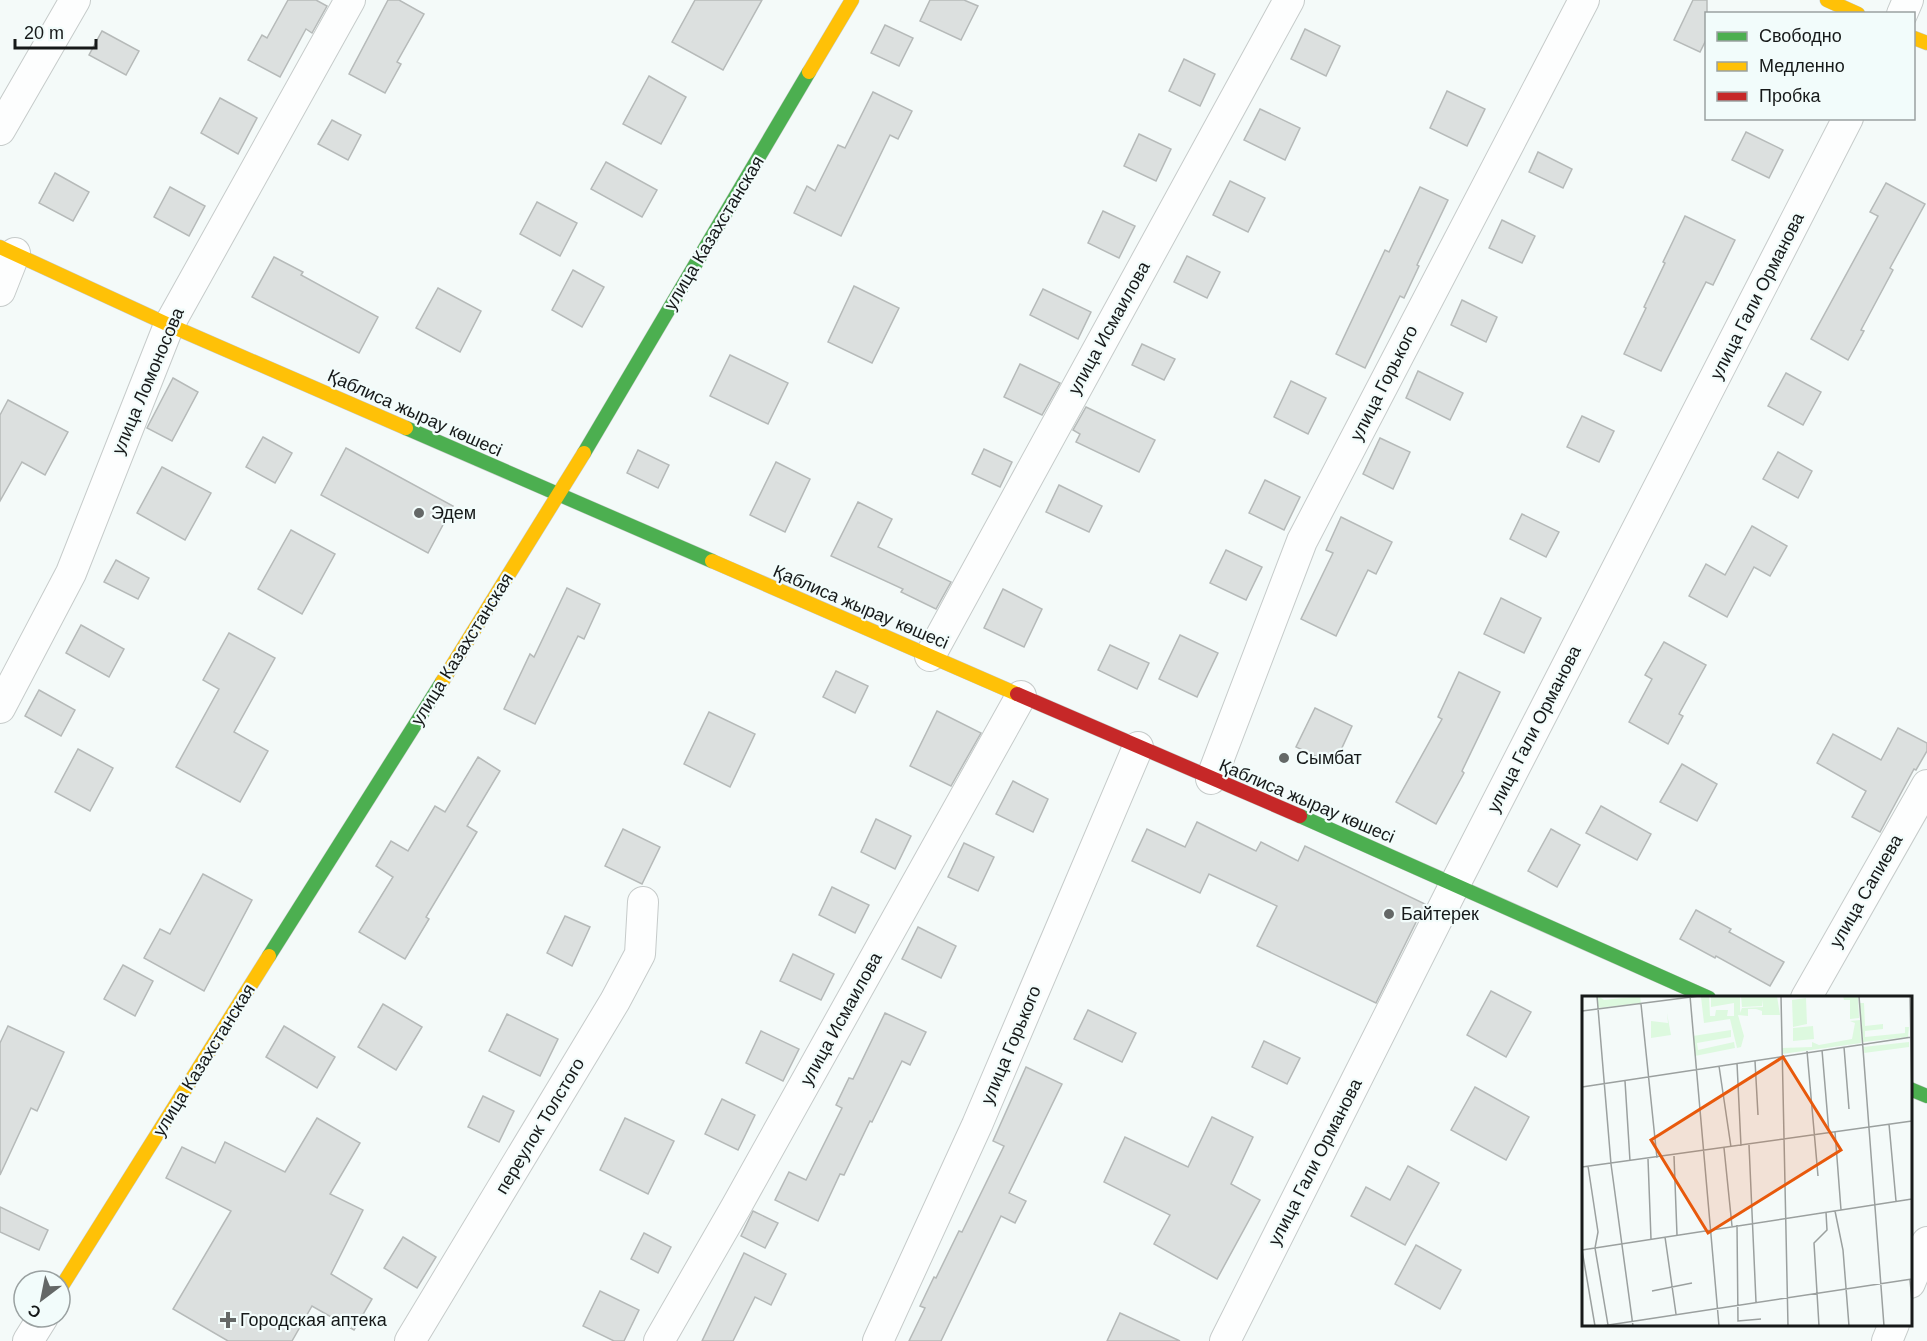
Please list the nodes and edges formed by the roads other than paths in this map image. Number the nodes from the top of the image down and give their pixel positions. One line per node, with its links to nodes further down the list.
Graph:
1 (75, 0): 9 (street)
2 (350, 0): 12 (street, улица Ломоносова)
3 (852, 0): 13 (street, улица Казахстанская)
4 (1289, 0): 14 (street, улица Исмаилова)
5 (1584, 0): 18 (street, улица Горького)
6 (1827, 0): 7 (street)
7 (1854, 12)
8 (1847, 120): 20 (street, улица Гали Орманова)
9 (0, 130)
10 (8, 250): 11 (street); 12 (street, Қаблиса жырау көшесі)
11 (0, 291)
12 (169, 325): 13 (street, Қаблиса жырау көшесі); 16 (street, улица Ломоносова)
13 (559, 495): 14 (street, Қаблиса жырау көшесі); 27 (street, улица Казахстанская)
14 (930, 656): 15 (street, Қаблиса жырау көшесі)
15 (1021, 696): 17 (street, Қаблиса жырау көшесі); 31 (street, улица Исмаилова)
16 (0, 708)
17 (1138, 747): 18 (street, Қаблиса жырау көшесі); 32 (street, улица Горького)
18 (1211, 779): 20 (street, Қаблиса жырау көшесі)
19 (1927, 785): 23 (street, улица Сапиева)
20 (1455, 884): 22 (street, Қаблиса жырау көшесі); 33 (street, улица Гали Орманова)
21 (643, 902): 30 (street, переулок Толстого)
22 (1705, 996)
23 (1807, 996)
24 (1912, 1089): 25 (street)
25 (1927, 1096)
26 (1927, 1242): 28 (street)
27 (72, 1270)
28 (1912, 1280)
29 (1893, 1326): 34 (street)
30 (410, 1341)
31 (659, 1341)
32 (878, 1341)
33 (1225, 1341)
34 (1887, 1341)

